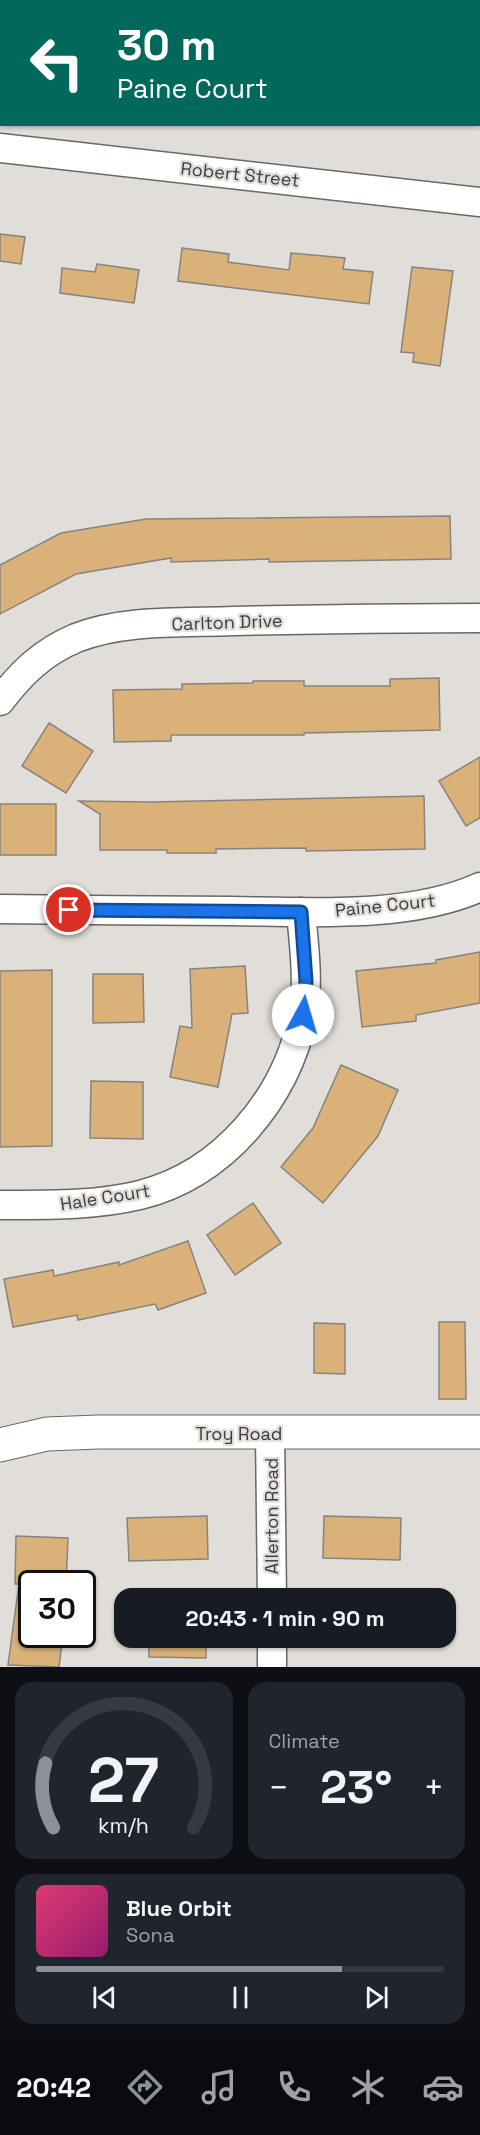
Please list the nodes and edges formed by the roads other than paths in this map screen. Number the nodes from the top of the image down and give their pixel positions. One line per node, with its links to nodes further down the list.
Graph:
1 (0, 147): 2 (street, Robert Street)
2 (480, 202)
3 (480, 618): 4 (street, Carlton Drive)
4 (0, 701)
5 (480, 886): 7 (street, Paine Court)
6 (0, 909): 7 (street, Paine Court)
7 (301, 912): 8 (street, Hale Court)
8 (0, 1205)
9 (480, 1432): 10 (street, Troy Road)
10 (270, 1433): 11 (street, Troy Road); 12 (street, Allerton Road)
11 (0, 1445)
12 (272, 1588)
13 (272, 1648): 14 (street)
14 (272, 1667)

